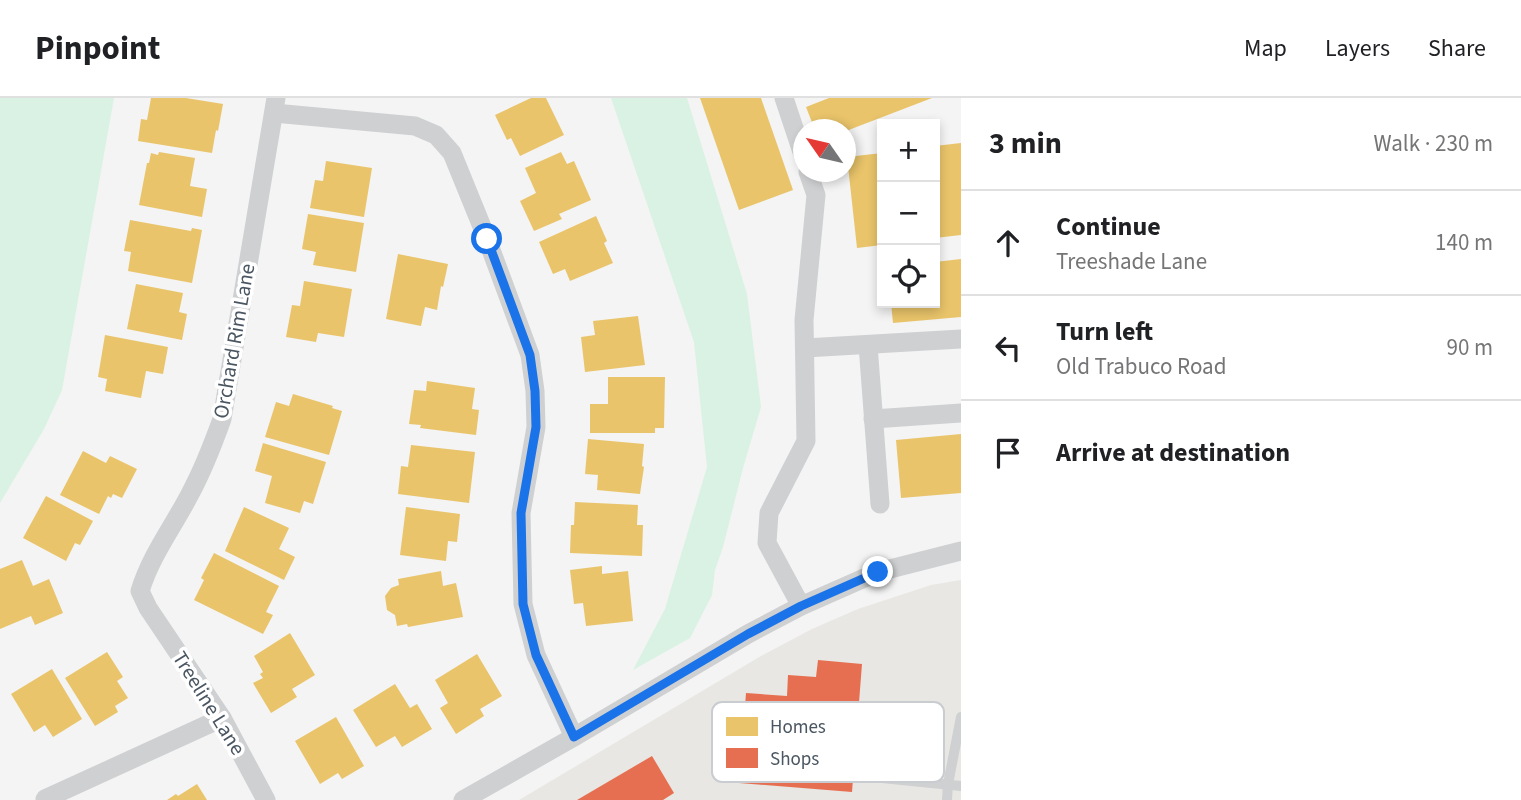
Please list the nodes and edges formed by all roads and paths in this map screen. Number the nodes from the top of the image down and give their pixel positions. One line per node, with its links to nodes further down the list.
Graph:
1 (784, 98): 3 (street)
2 (275, 106): 13 (street, Orchard Rim Lane); 16 (street)
3 (793, 126)
4 (811, 182): 7 (street)
5 (961, 339): 6 (street)
6 (868, 345): 7 (street); 9 (street)
7 (805, 348): 12 (street)
8 (961, 413): 9 (street)
9 (873, 419): 10 (street)
10 (880, 504)
11 (961, 551): 12 (street)
12 (801, 606): 16 (street)
13 (148, 608): 15 (street, Treeline Lane)
14 (961, 717): 18 (lane)
15 (222, 718): 20 (street); 21 (street, Treeline Lane)
16 (574, 737): 22 (street)
17 (926, 782): 18 (lane)
18 (948, 784): 19 (lane); 23 (lane)
19 (961, 786)
20 (46, 799)
21 (266, 800)
22 (463, 800)
23 (947, 800)

